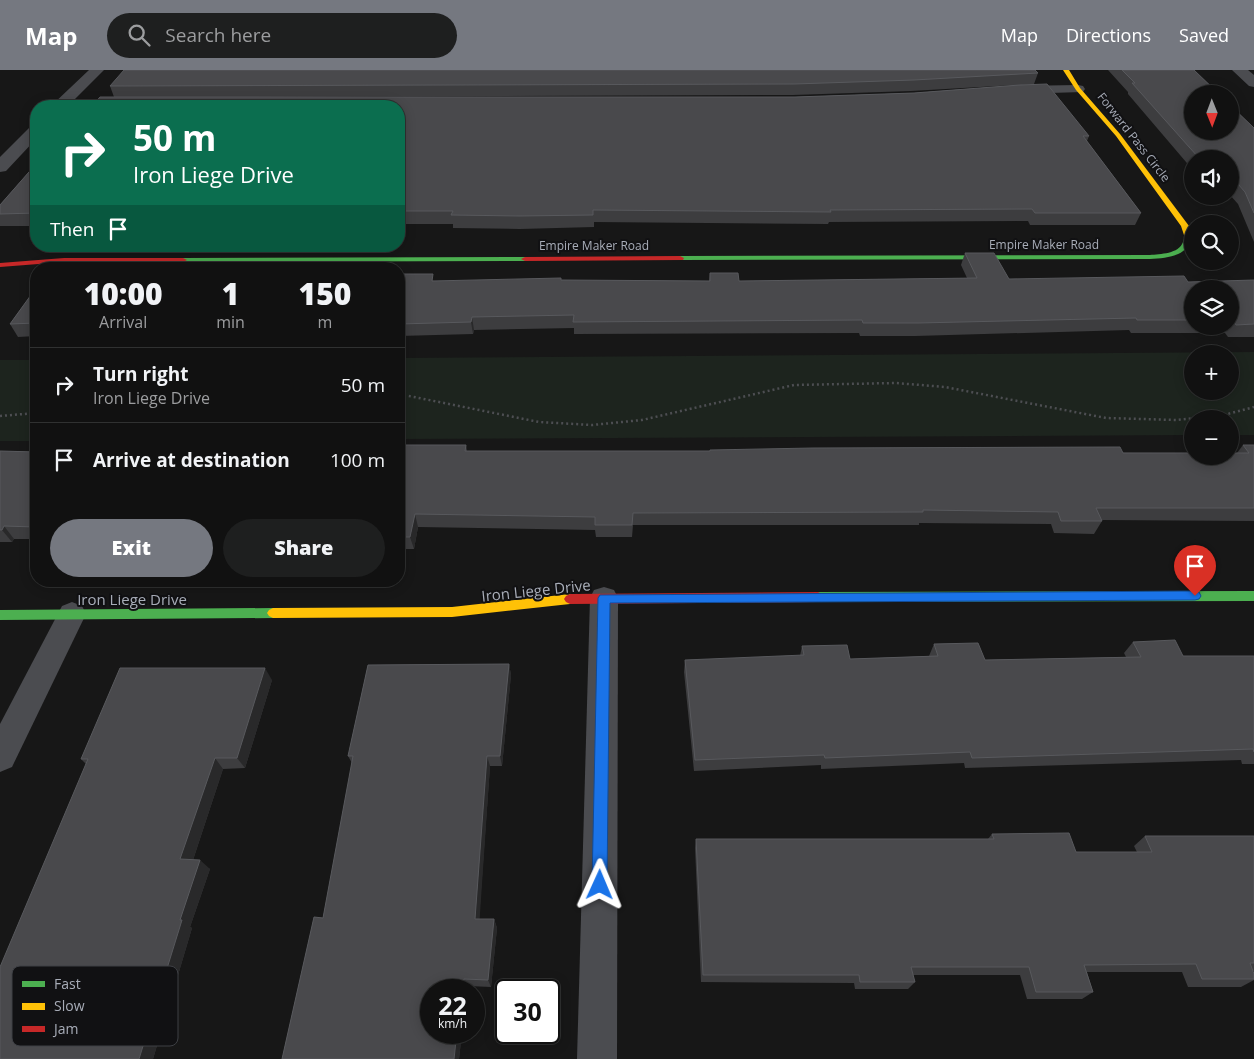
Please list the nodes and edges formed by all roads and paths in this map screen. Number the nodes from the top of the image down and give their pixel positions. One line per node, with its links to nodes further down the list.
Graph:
1 (97, 70): 7 (street)
2 (1066, 70): 5 (street, Forward Pass Circle)
3 (1240, 70): 4 (street)
4 (1254, 83)
5 (1078, 89): 6 (street); 10 (street, Forward Pass Circle)
6 (997, 92)
7 (65, 100)
8 (30, 136): 9 (street)
9 (0, 167)
10 (1184, 225)
11 (1184, 248): 12 (street, Empire Maker Road)
12 (38, 262)
13 (30, 263): 14 (street, Empire Maker Road)
14 (0, 265)
15 (405, 395): 16 (path)
16 (1254, 408)
17 (30, 414): 18 (path)
18 (0, 416)
19 (1254, 596): 20 (street, Iron Liege Drive)
20 (604, 598): 22 (street, Iron Liege Drive); 24 (street)
21 (0, 614): 22 (street, Iron Liege Drive)
22 (72, 614): 23 (street)
23 (0, 758)
24 (597, 1059)

